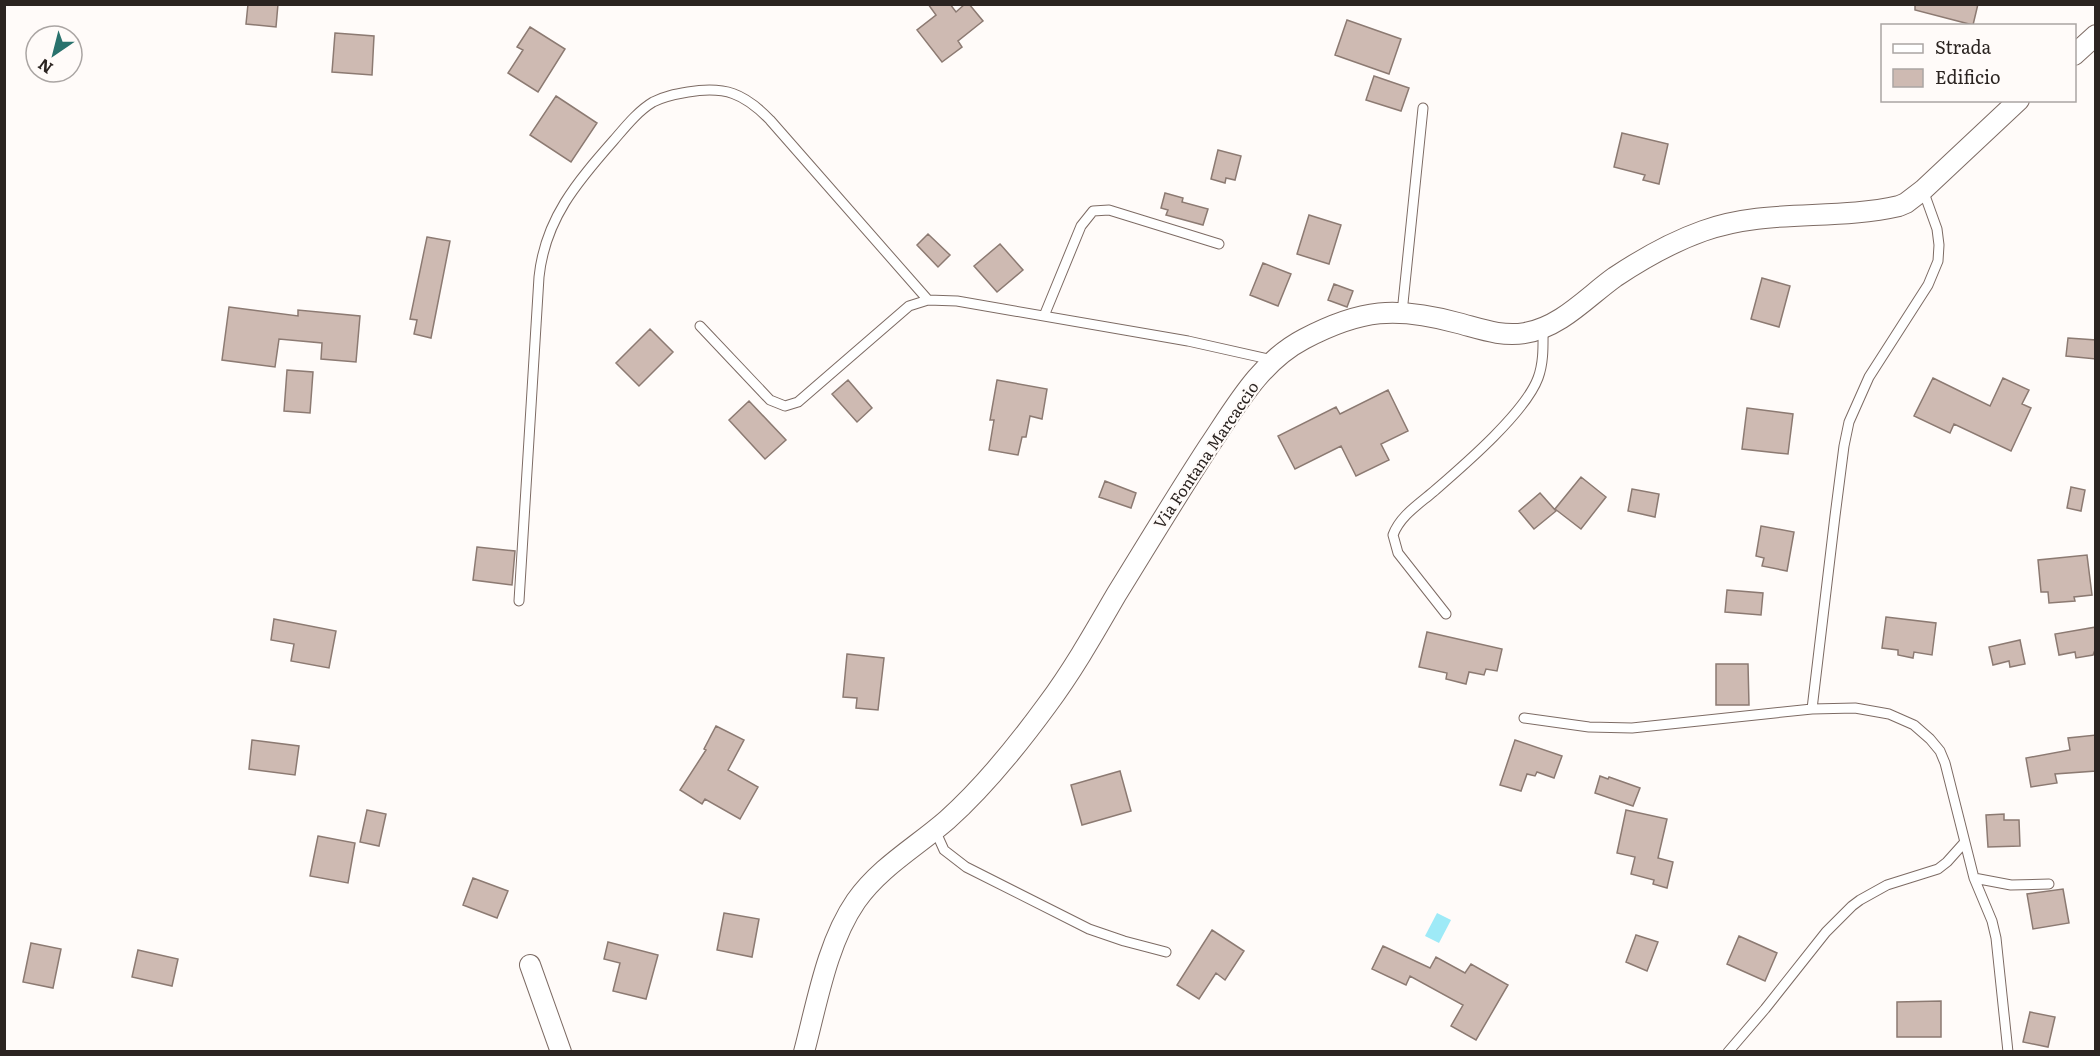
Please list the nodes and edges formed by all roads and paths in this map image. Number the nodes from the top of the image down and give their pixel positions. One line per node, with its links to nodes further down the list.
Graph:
1 (2096, 35): 2 (street)
2 (2076, 54)
3 (2017, 102): 5 (street, Via Fontana Marcaccio)
4 (1423, 108): 8 (lane)
5 (1923, 190): 11 (street, Via Fontana Marcaccio); 15 (lane)
6 (1219, 244): 9 (lane)
7 (928, 300): 9 (lane); 10 (lane); 13 (lane)
8 (1402, 313): 11 (street, Via Fontana Marcaccio); 12 (street, Via Fontana Marcaccio)
9 (1044, 316): 12 (lane)
10 (700, 326)
11 (1543, 328): 14 (lane)
12 (1273, 360): 17 (street, Via Fontana Marcaccio)
13 (519, 601)
14 (1446, 614)
15 (1812, 709): 16 (lane); 18 (lane)
16 (1524, 718)
17 (935, 830): 21 (lane); 24 (street, Via Fontana Marcaccio)
18 (1964, 843): 19 (lane); 25 (lane)
19 (1974, 878): 20 (lane); 26 (lane)
20 (2049, 884)
21 (1166, 952)
22 (530, 964): 23 (street)
23 (561, 1052)
24 (804, 1052)
25 (1728, 1052)
26 (2008, 1052)

